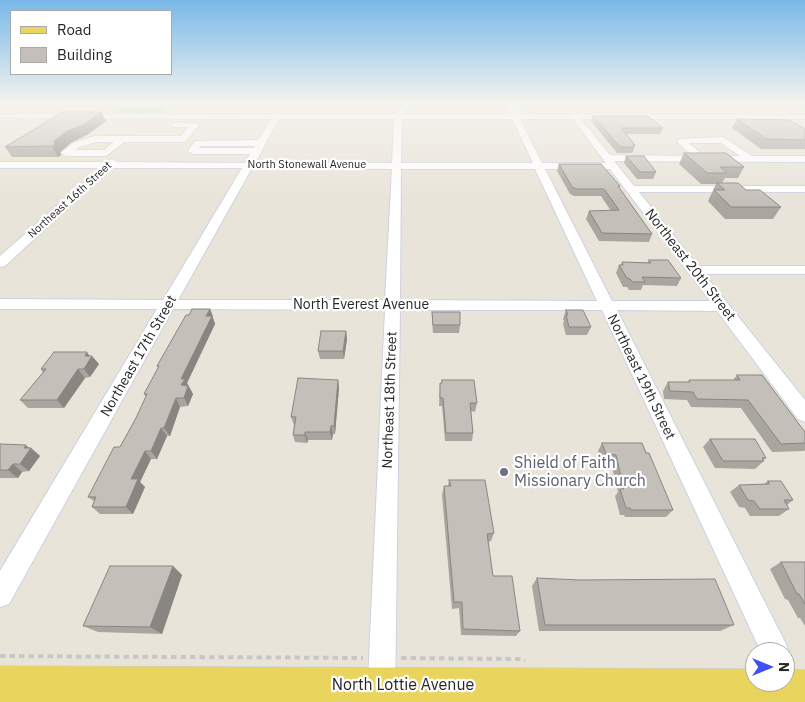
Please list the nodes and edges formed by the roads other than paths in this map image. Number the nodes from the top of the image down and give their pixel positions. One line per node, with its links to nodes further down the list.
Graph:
1 (142, 135): 10 (street, Northeast 16th Street)
2 (163, 135): 11 (street)
3 (187, 135): 11 (street)
4 (266, 135): 14 (street, Northeast 17th Street)
5 (400, 135): 23 (street, Northeast 18th Street)
6 (522, 135): 22 (street, Northeast 19th Street)
7 (590, 135): 19 (street, Northeast 20th Street)
8 (718, 135): 12 (street)
9 (725, 135): 17 (street)
10 (137, 139): 11 (street); 13 (street); 21 (street, Northeast 16th Street)
11 (159, 139)
12 (702, 140): 15 (street); 16 (street)
13 (118, 142): 13 (street)
14 (256, 153): 14 (street); 21 (street, North Stonewall Avenue); 23 (street, North Stonewall Avenue); 30 (street, Northeast 17th Street)
15 (701, 158): 16 (street, North Stonewall Avenue); 19 (street, North Stonewall Avenue)
16 (725, 158): 17 (street, North Stonewall Avenue)
17 (749, 158): 18 (street, North Stonewall Avenue)
18 (805, 159)
19 (611, 162): 22 (street, North Stonewall Avenue); 24 (street, Northeast 20th Street)
20 (0, 165): 21 (street, North Stonewall Avenue)
21 (108, 165): 26 (street, Northeast 16th Street)
22 (537, 165): 23 (street, North Stonewall Avenue); 32 (street, Northeast 19th Street)
23 (396, 166): 31 (street, Northeast 18th Street)
24 (631, 189): 25 (street); 27 (street, Northeast 20th Street)
25 (805, 189)
26 (0, 263)
27 (694, 270): 28 (street); 33 (street, Northeast 20th Street)
28 (805, 270)
29 (0, 304): 30 (street, North Everest Avenue)
30 (168, 304): 31 (street, North Everest Avenue); 35 (street, Northeast 17th Street)
31 (393, 305): 32 (street, North Everest Avenue); 39 (street, Northeast 18th Street)
32 (605, 305): 33 (street, North Everest Avenue); 36 (street, Northeast 19th Street)
33 (722, 306): 34 (street, Northeast 20th Street)
34 (804, 413)
35 (0, 595)
36 (771, 642)
37 (0, 684): 39 (main road, North Lottie Avenue)
38 (796, 687): 39 (main road, North Lottie Avenue)
39 (381, 694)

